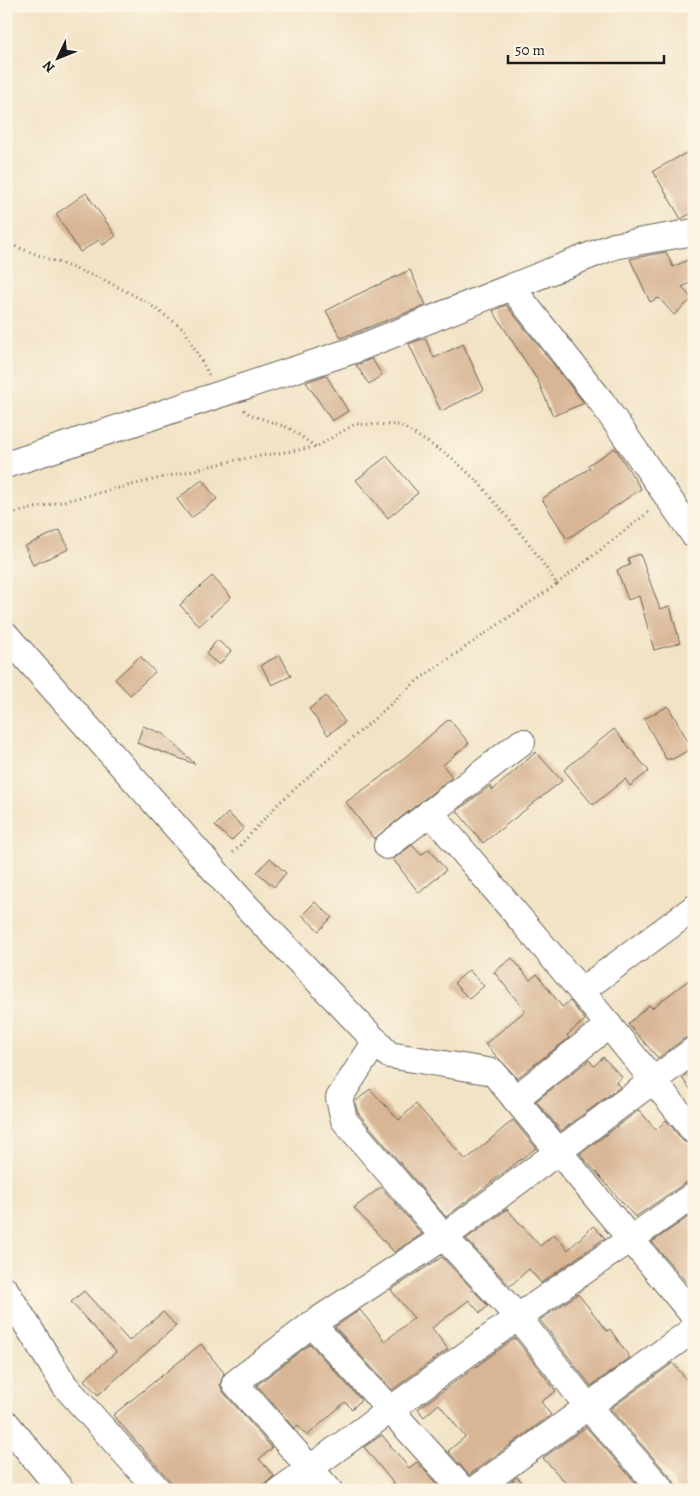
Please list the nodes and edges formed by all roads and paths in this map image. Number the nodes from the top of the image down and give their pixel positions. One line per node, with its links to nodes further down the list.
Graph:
1 (694, 232): 3 (street)
2 (6, 243): 4 (path)
3 (512, 288): 4 (street); 7 (street)
4 (220, 393): 5 (path); 6 (street)
5 (316, 447): 8 (path); 10 (path)
6 (6, 465)
7 (667, 497): 9 (street); 10 (path)
8 (6, 514)
9 (694, 534)
10 (557, 584): 15 (path)
11 (6, 635): 15 (street)
12 (522, 742): 13 (street)
13 (430, 812): 14 (street); 17 (street)
14 (387, 846)
15 (215, 872): 19 (street)
16 (694, 908): 17 (street)
17 (582, 991): 18 (street)
18 (609, 1025): 21 (street); 22 (street)
19 (376, 1041): 22 (street); 26 (street)
20 (694, 1050): 21 (street)
21 (654, 1080): 23 (street); 24 (street)
22 (515, 1099): 24 (street)
23 (694, 1131)
24 (558, 1152): 26 (street); 27 (street)
25 (694, 1195): 27 (street)
26 (444, 1237): 30 (street); 31 (street)
27 (629, 1239): 29 (street); 30 (street)
28 (6, 1291): 38 (street)
29 (694, 1316)
30 (518, 1318): 33 (street); 34 (street)
31 (312, 1324): 34 (street); 36 (street)
32 (694, 1329): 33 (street)
33 (588, 1407): 42 (street); 43 (street)
34 (391, 1410): 36 (street); 41 (street)
35 (6, 1423): 37 (street)
36 (310, 1468): 39 (street); 40 (street)
37 (61, 1490)
38 (158, 1490)
39 (280, 1490)
40 (329, 1490)
41 (463, 1490)
42 (474, 1490)
43 (662, 1490)

